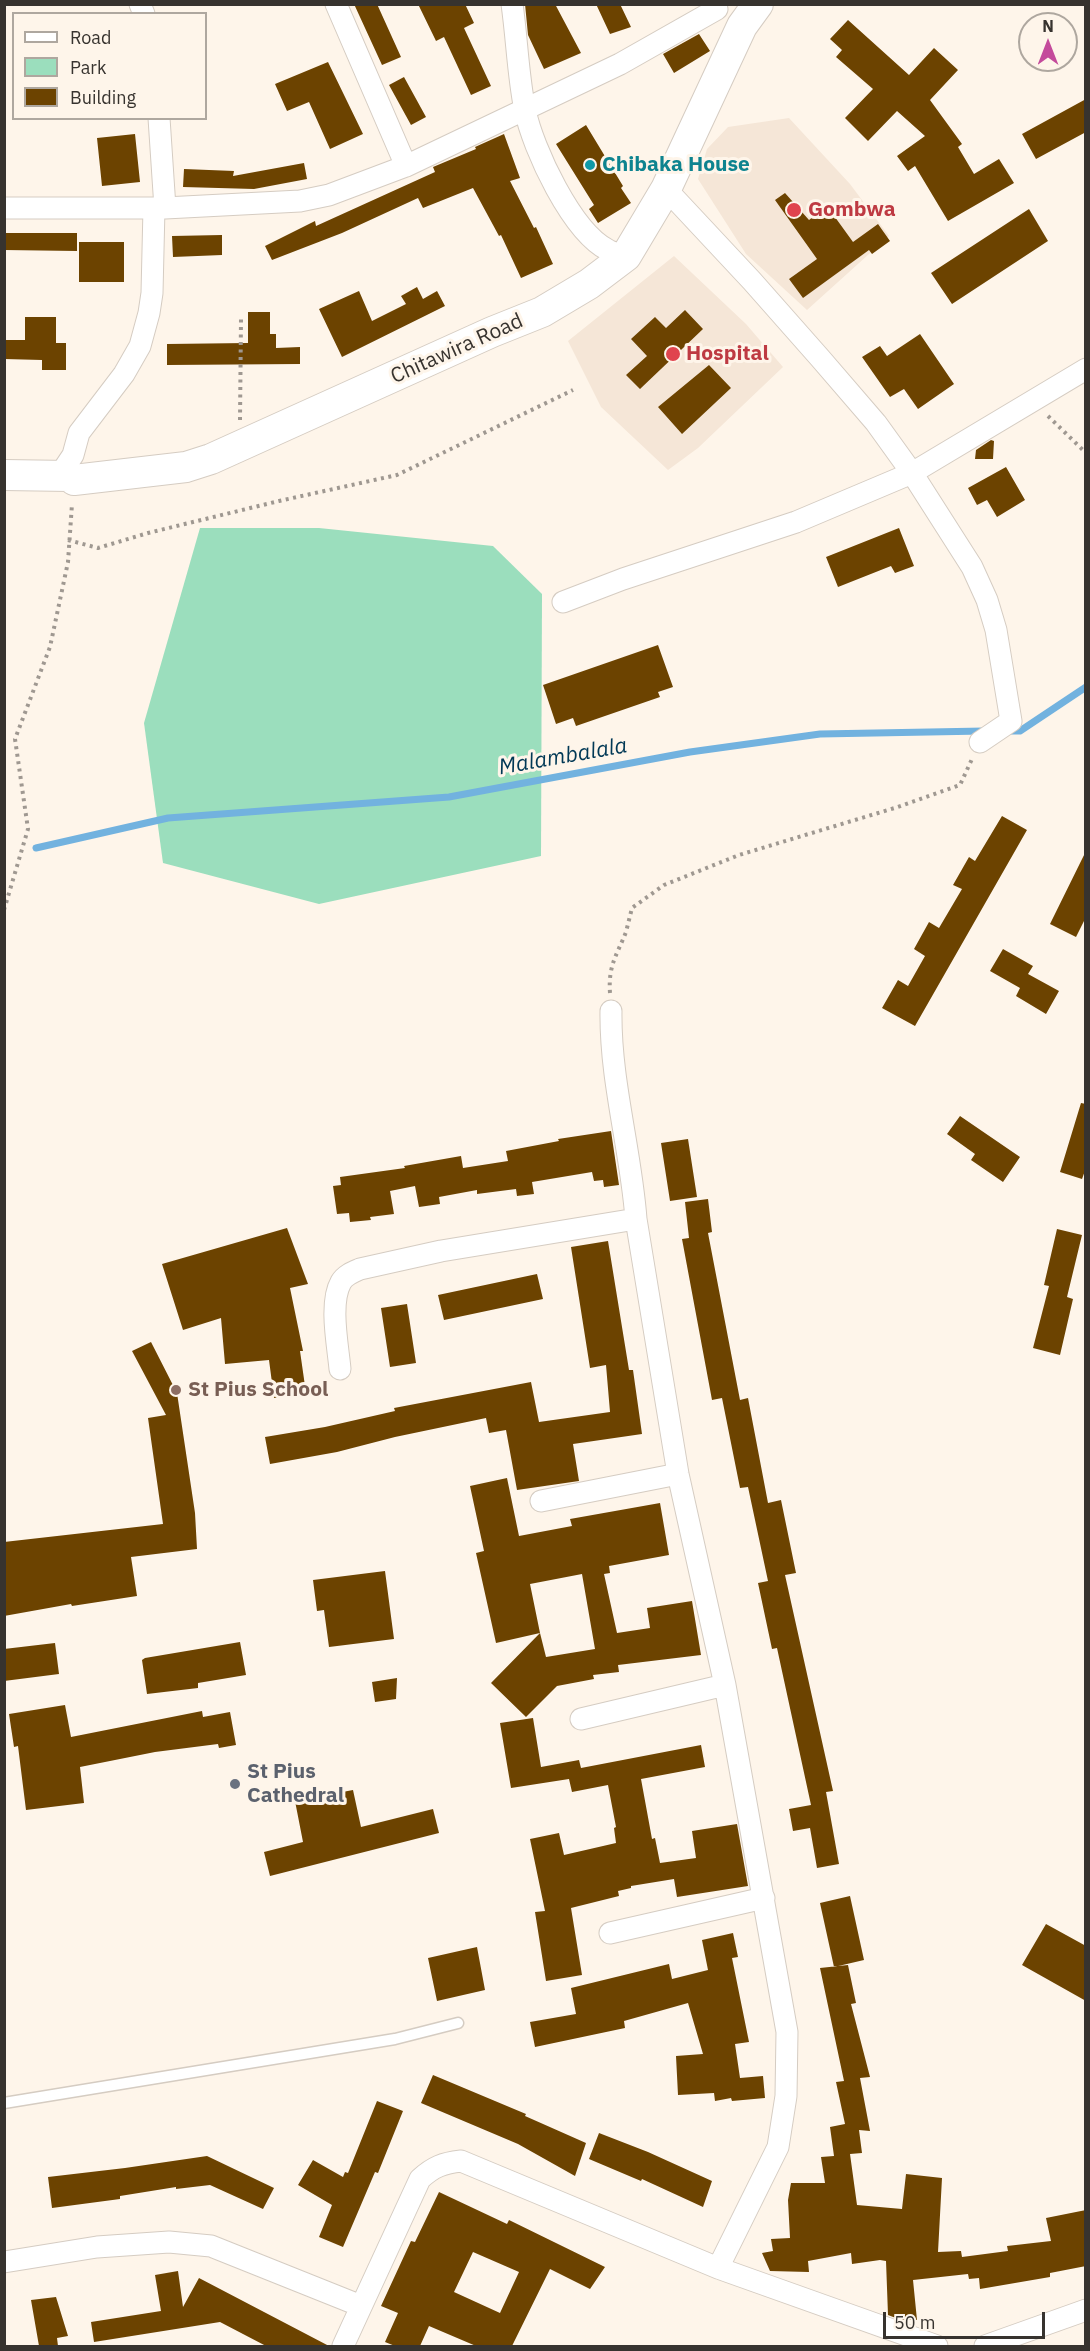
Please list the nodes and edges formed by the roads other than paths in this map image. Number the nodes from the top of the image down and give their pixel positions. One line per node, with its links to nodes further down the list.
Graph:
1 (336, 4): 7 (street)
2 (512, 4): 5 (street)
3 (714, 7): 4 (street); 5 (street)
4 (750, 15): 8 (street, Chitawira Road)
5 (525, 110): 7 (street); 11 (street)
6 (159, 120): 10 (street)
7 (406, 165): 10 (street)
8 (666, 189): 11 (street, Chitawira Road); 13 (street)
9 (4, 208): 10 (street)
10 (160, 208): 15 (street)
11 (626, 256): 15 (street, Chitawira Road)
12 (1086, 369): 13 (street)
13 (912, 473): 16 (street); 17 (street)
14 (4, 475): 15 (street, Chitawira Road)
15 (67, 478)
16 (563, 602)
17 (980, 742)
18 (611, 1011): 19 (street)
19 (636, 1219): 20 (street); 21 (street)
20 (340, 1369)
21 (678, 1474): 22 (street); 23 (street)
22 (542, 1501)
23 (725, 1685): 24 (street); 25 (street)
24 (580, 1719)
25 (764, 1898): 26 (street); 30 (street)
26 (610, 1933)
27 (458, 2023): 28 (lane)
28 (4, 2103)
29 (4, 2262): 31 (street)
30 (717, 2268): 31 (street); 35 (street)
31 (361, 2306): 34 (street)
32 (1086, 2310): 33 (street)
33 (990, 2345)
34 (343, 2346)
35 (937, 2346)

